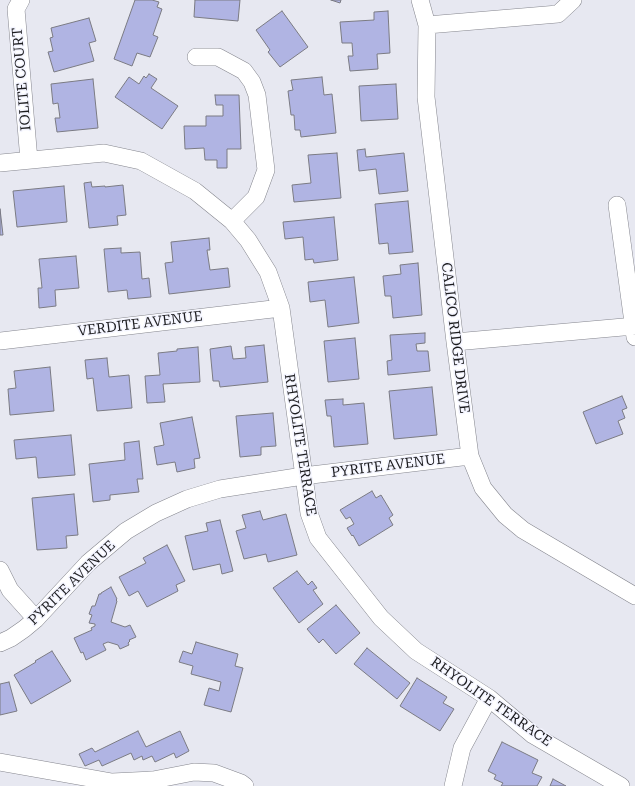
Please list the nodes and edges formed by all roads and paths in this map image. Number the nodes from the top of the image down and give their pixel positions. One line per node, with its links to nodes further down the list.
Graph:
1 (21, 0): 6 (street, IOLITE COURT)
2 (420, 0): 4 (street, CALICO RIDGE DRIVE)
3 (573, 0): 4 (street)
4 (427, 25): 13 (street, CALICO RIDGE DRIVE)
5 (196, 57): 9 (street)
6 (30, 160): 7 (street, RHYOLITE TERRACE); 9 (street, RHYOLITE TERRACE)
7 (0, 163)
8 (617, 205): 11 (street)
9 (232, 221): 10 (street, RHYOLITE TERRACE)
10 (281, 308): 12 (street, VERDITE AVENUE); 15 (street, RHYOLITE TERRACE)
11 (634, 330): 13 (street)
12 (0, 341)
13 (455, 342): 14 (street, CALICO RIDGE DRIVE)
14 (470, 456): 15 (street, PYRITE AVENUE); 17 (street, CALICO RIDGE DRIVE)
15 (303, 476): 18 (street, PYRITE AVENUE); 20 (street, RHYOLITE TERRACE)
16 (0, 570): 18 (street)
17 (635, 596)
18 (36, 619): 19 (street, PYRITE AVENUE)
19 (0, 644)
20 (489, 698): 24 (street); 25 (street, RHYOLITE TERRACE)
21 (0, 762): 22 (street)
22 (112, 784): 23 (street)
23 (245, 786)
24 (453, 786)
25 (621, 786)

